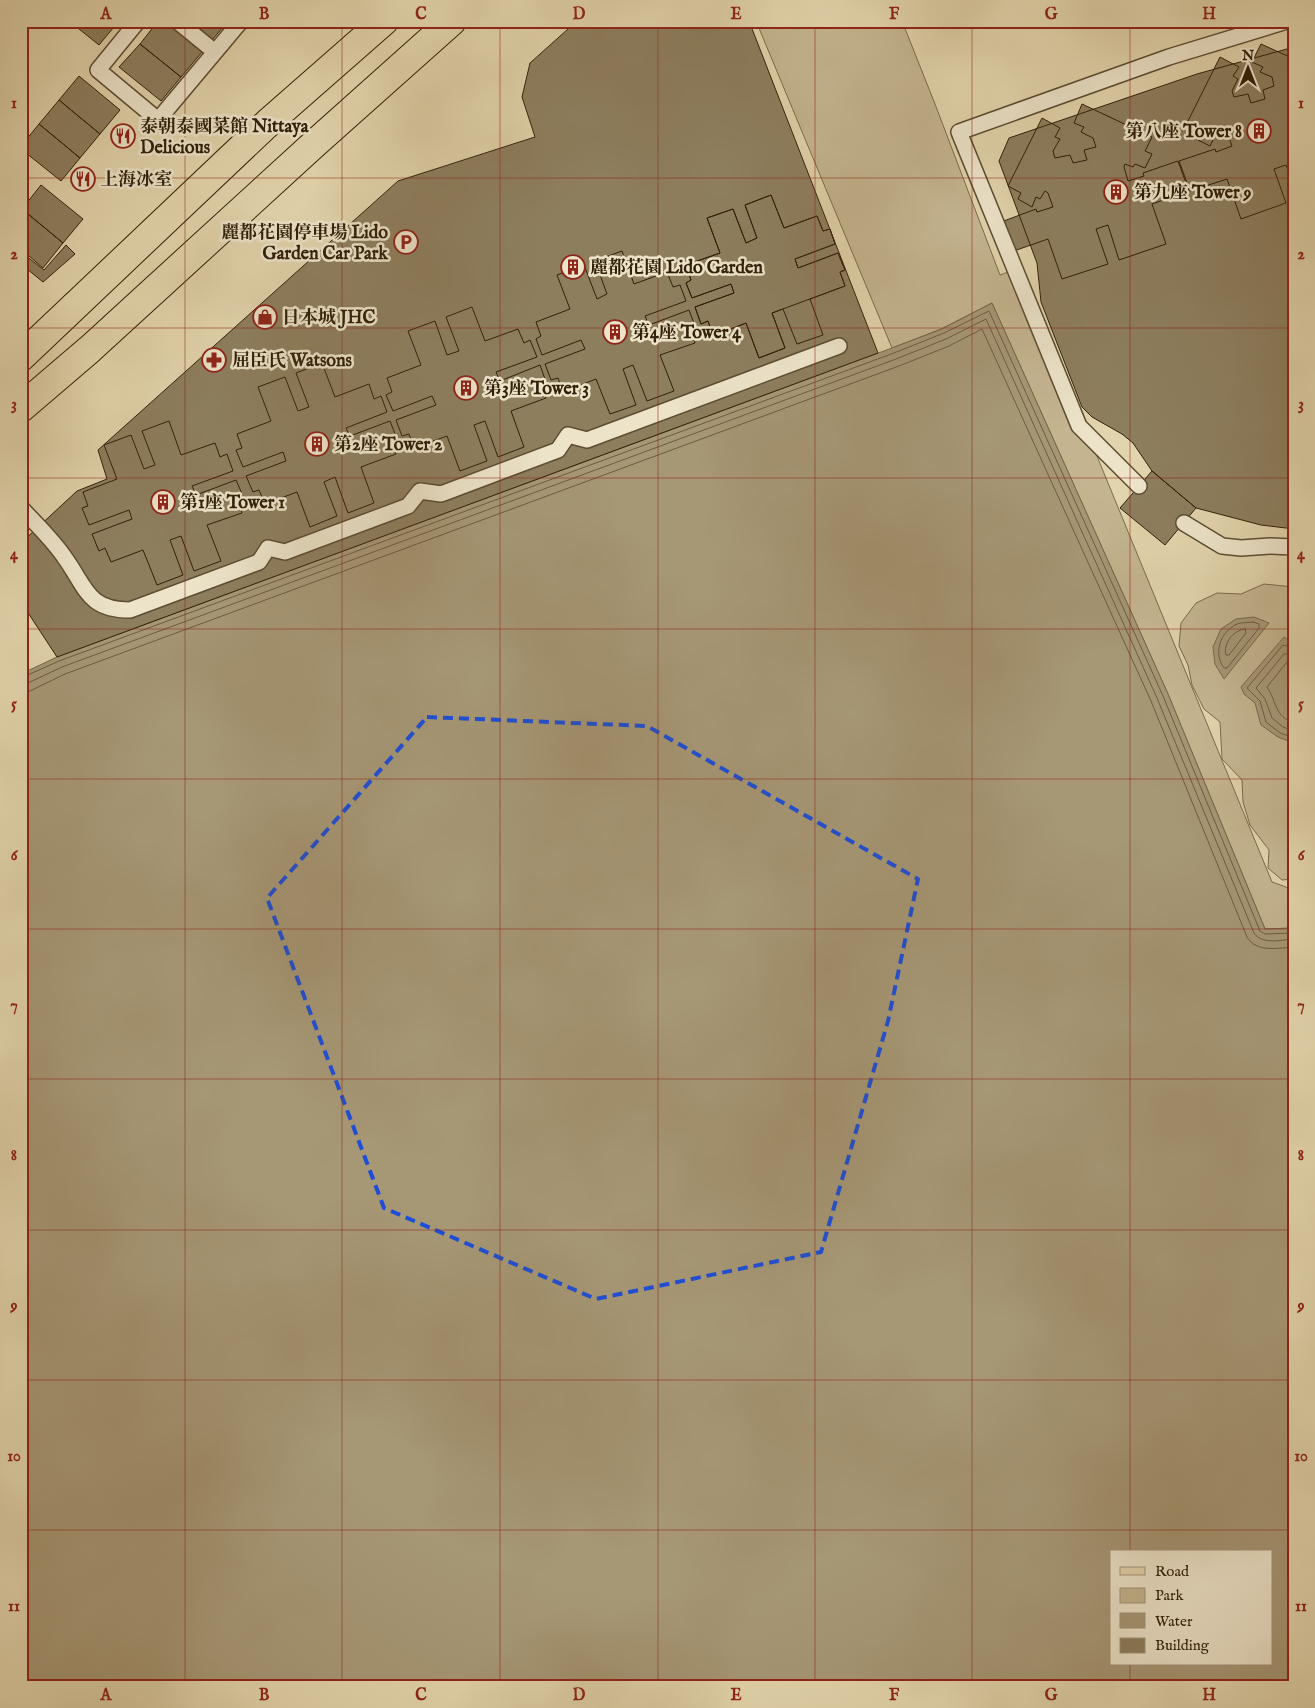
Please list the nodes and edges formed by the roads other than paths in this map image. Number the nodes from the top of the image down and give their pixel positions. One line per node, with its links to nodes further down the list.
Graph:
1 (138, 21): 7 (lane)
2 (177, 21): 7 (lane)
3 (240, 21): 7 (lane)
4 (384, 21): 9 (main road)
5 (452, 21): 10 (main road)
6 (1287, 21): 11 (lane)
7 (215, 52)
8 (839, 346): 12 (lane)
9 (21, 357)
10 (21, 408)
11 (1139, 486)
12 (21, 508)
13 (1184, 523): 14 (lane)
14 (1294, 547)

